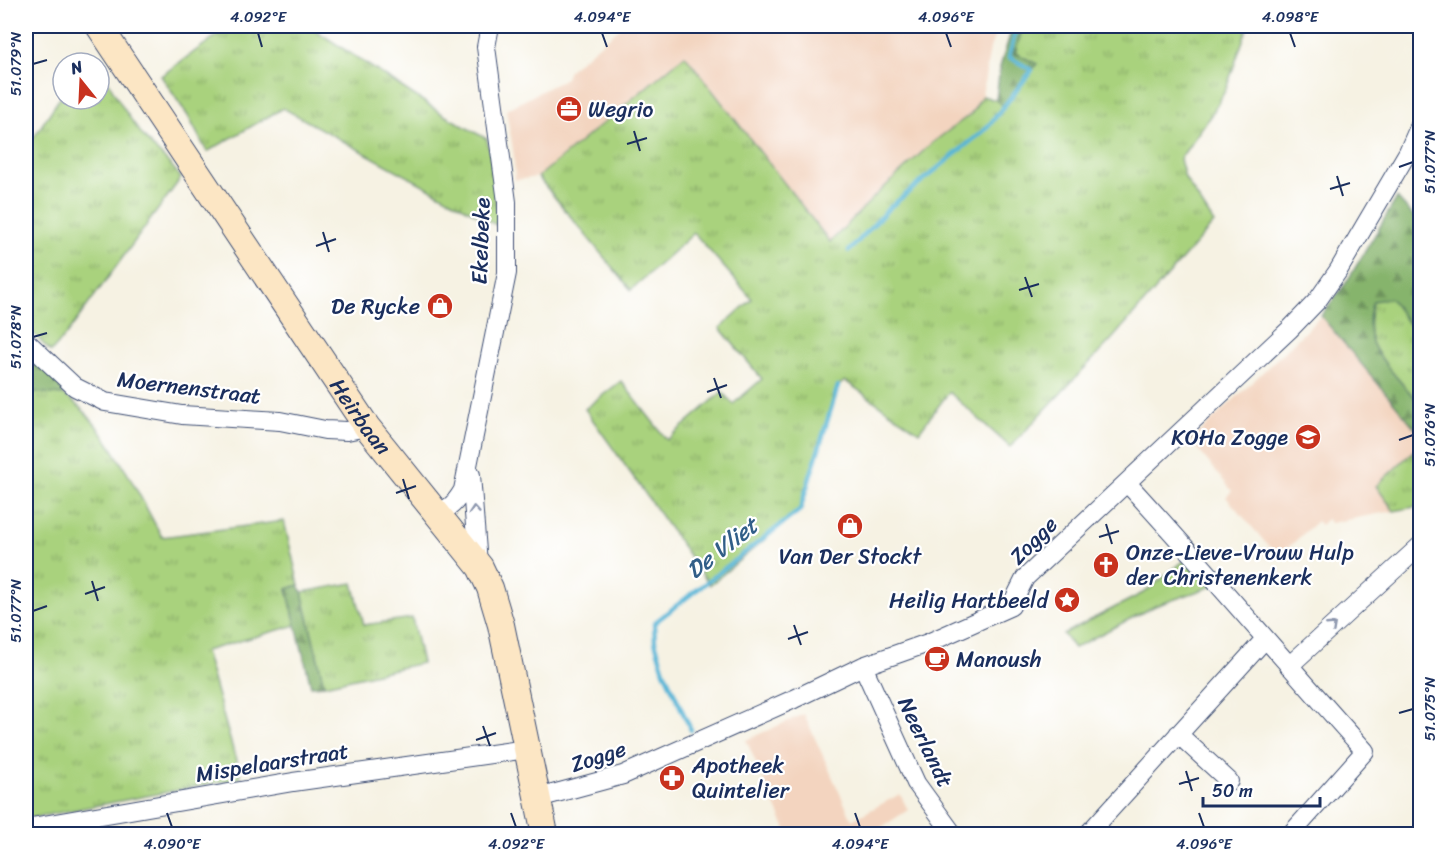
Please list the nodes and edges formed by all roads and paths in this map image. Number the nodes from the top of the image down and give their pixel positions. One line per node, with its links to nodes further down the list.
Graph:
1 (99, 26): 6 (main road, Heirbaan)
2 (490, 26): 7 (street, Ekelbeke)
3 (1420, 125): 4 (street, Zogge)
4 (1414, 157): 8 (street, Zogge)
5 (26, 341): 6 (street, Moernenstraat)
6 (367, 427): 9 (main road, Heirbaan)
7 (470, 455): 9 (street, Ekelbeke); 11 (street, Ekelbeke, one-way to 7)
8 (1128, 484): 12 (street); 13 (street, Zogge)
9 (437, 513): 11 (main road, Heirbaan)
10 (1420, 546): 14 (street, one-way to 10)
11 (478, 564): 16 (main road, Heirbaan)
12 (1265, 639): 14 (street); 15 (street)
13 (863, 666): 18 (street, Zogge); 21 (street, Neerlandt)
14 (1289, 666): 23 (street)
15 (1178, 734): 17 (street); 22 (street)
16 (527, 749): 18 (main road, Heirbaan); 19 (street, Mispelaarstraat)
17 (1229, 781)
18 (538, 798): 20 (main road, Heirbaan)
19 (26, 828)
20 (545, 834)
21 (953, 834)
22 (1088, 834)
23 (1291, 834)

